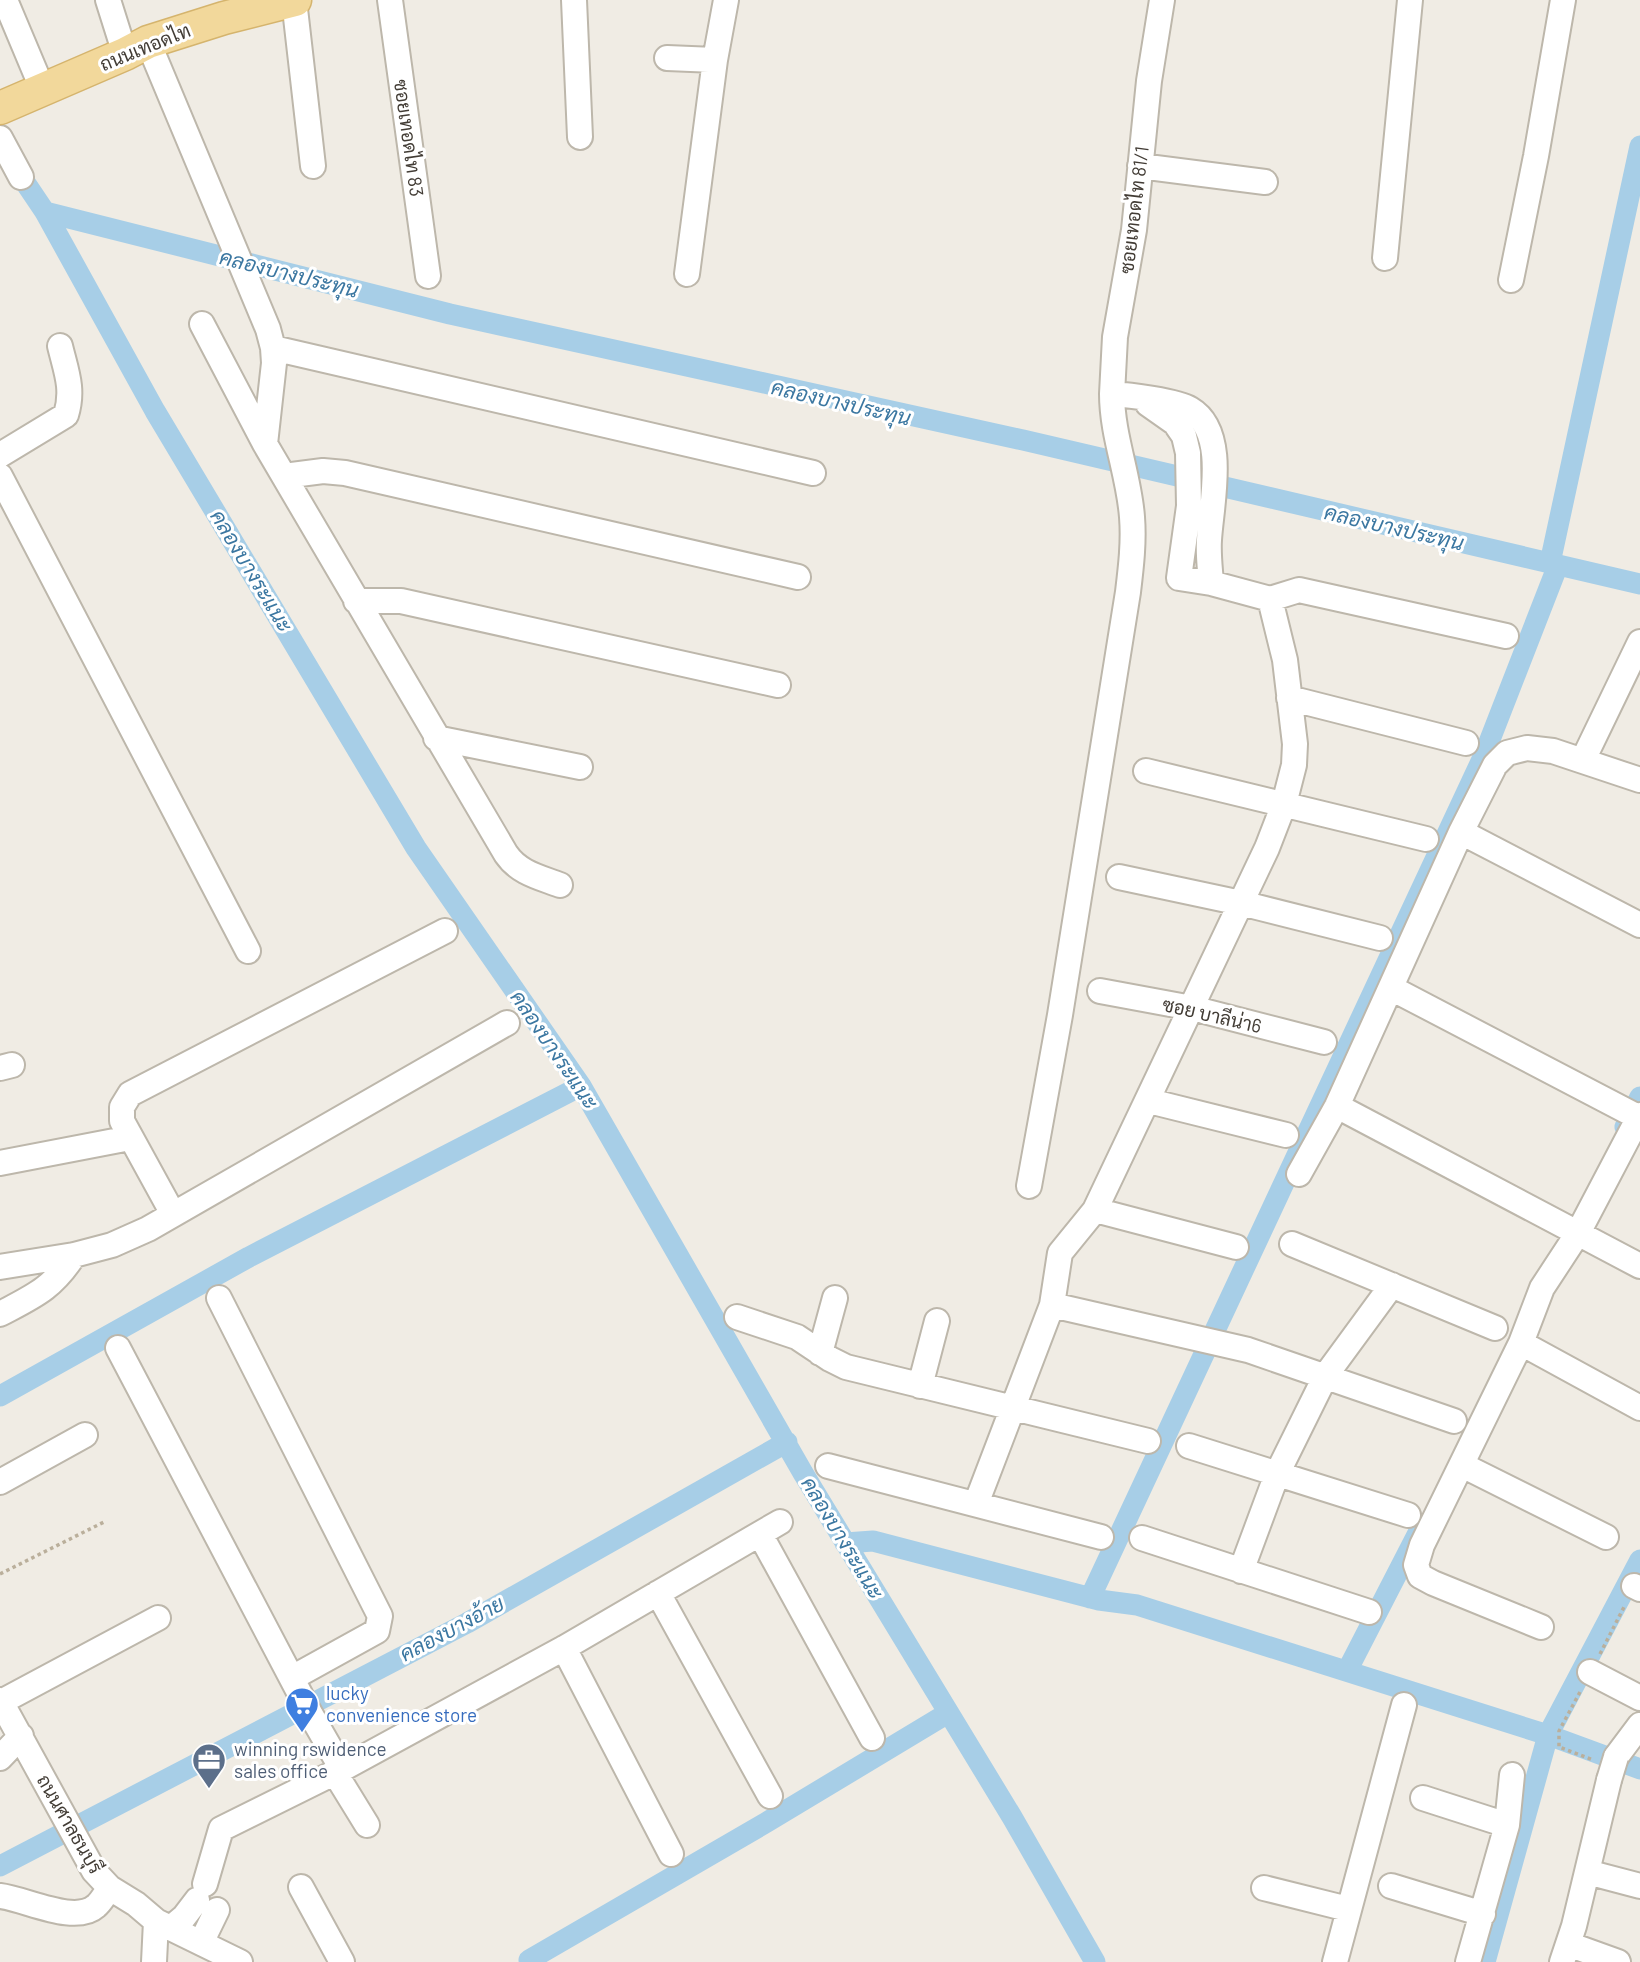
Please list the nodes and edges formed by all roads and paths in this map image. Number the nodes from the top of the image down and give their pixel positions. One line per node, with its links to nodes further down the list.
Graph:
1 (5, 0): 14 (street)
2 (108, 0): 11 (street)
3 (294, 0): 10 (main road, ถนนเทอดไท); 18 (street)
4 (390, 0): 24 (street, ซอยเทอดไท 83)
5 (574, 0): 16 (street)
6 (726, 0): 13 (street)
7 (1161, 0): 19 (street, ซอยเทอดไท 81/1)
8 (1410, 0): 22 (street)
9 (1563, 0): 25 (street)
10 (220, 9): 11 (main road, ถนนเทอดไท)
11 (136, 48): 14 (main road, ถนนเทอดไท); 28 (street)
12 (667, 58): 13 (street)
13 (715, 60): 23 (street)
14 (23, 97): 15 (street)
15 (0, 122)
16 (580, 137)
17 (0, 138): 20 (street)
18 (313, 166)
19 (1140, 166): 21 (street); 29 (street, ซอยเทอดไท 81/1)
20 (21, 177)
21 (1265, 182)
22 (1385, 258)
23 (687, 274)
24 (428, 276)
25 (1511, 279)
26 (202, 324): 31 (street)
27 (60, 346): 32 (street)
28 (273, 348): 31 (street); 33 (street)
29 (1112, 394): 30 (street); 74 (street, ซอยเทอดไท 81/1)
30 (1137, 396): 36 (street); 37 (street)
31 (265, 444): 35 (street)
32 (0, 455)
33 (813, 474)
34 (0, 476): 61 (street)
35 (284, 476): 38 (street); 41 (street)
36 (1184, 536): 37 (street); 39 (street)
37 (1209, 540): 39 (street)
38 (798, 578)
39 (1211, 583): 40 (street)
40 (1270, 599): 42 (street); 45 (street)
41 (356, 601): 44 (street); 46 (street)
42 (1506, 636)
43 (1640, 642): 48 (street)
44 (778, 685)
45 (1290, 698): 47 (street); 52 (street)
46 (436, 738): 49 (street); 56 (street)
47 (1466, 743)
48 (1583, 760): 51 (street); 53 (street)
49 (580, 767)
50 (1146, 771): 52 (street)
51 (1640, 780)
52 (1284, 804): 54 (street); 57 (street)
53 (1461, 832): 58 (street); 62 (street)
54 (1426, 839)
55 (1119, 877): 57 (street)
56 (560, 885)
57 (1241, 903): 60 (street); 64 (street)
58 (1640, 925)
59 (445, 931): 71 (street)
60 (1380, 938)
61 (248, 951)
62 (1391, 988): 68 (street); 69 (street)
63 (1100, 991): 64 (street, ซอย บาลีน่า6)
64 (1192, 1008): 66 (street, ซอย บาลีน่า6); 67 (street)
65 (507, 1023): 76 (street)
66 (1324, 1042)
67 (1149, 1101): 70 (street); 75 (street)
68 (1337, 1106): 73 (street); 77 (street)
69 (1640, 1117): 77 (street)
70 (1286, 1135)
71 (130, 1138): 72 (street); 76 (street)
72 (0, 1163)
73 (1299, 1174)
74 (1029, 1186)
75 (1095, 1210): 79 (street); 86 (street)
76 (173, 1214): 80 (street)
77 (1578, 1233): 81 (street); 91 (street)
78 (1292, 1244): 83 (street)
79 (1236, 1247)
80 (74, 1255): 82 (street); 87 (street)
81 (1640, 1266)
82 (0, 1267)
83 (1392, 1284): 90 (street); 94 (street)
84 (219, 1298): 120 (street)
85 (835, 1298): 93 (street)
86 (1052, 1305): 94 (street); 97 (street)
87 (0, 1314)
88 (737, 1317): 93 (street)
89 (937, 1321): 95 (street)
90 (1495, 1328)
91 (1521, 1343): 96 (street); 102 (street)
92 (118, 1348): 120 (street)
93 (820, 1353): 95 (street)
94 (1326, 1375): 98 (street); 104 (street)
95 (920, 1386): 97 (street)
96 (1640, 1408)
97 (1012, 1409): 100 (street); 106 (street)
98 (1454, 1421)
99 (85, 1435): 105 (street)
100 (1148, 1441)
101 (1189, 1446): 104 (street)
102 (1462, 1465): 109 (street); 117 (street)
103 (828, 1466): 106 (street)
104 (1278, 1472): 107 (street); 112 (street)
105 (0, 1482)
106 (976, 1504): 110 (street)
107 (1408, 1516)
108 (106, 1521): 113 (path)
109 (1606, 1537)
110 (1101, 1538)
111 (1142, 1538): 112 (street)
112 (1241, 1571): 115 (street)
113 (0, 1574)
114 (658, 1593): 118 (street); 126 (street); 130 (street)
115 (1369, 1612)
116 (158, 1618): 122 (street)
117 (1541, 1627)
118 (564, 1647): 128 (street); 134 (street)
119 (1590, 1672): 121 (street)
120 (302, 1697): 128 (street)
121 (1640, 1698)
122 (1, 1701): 125 (street, ถนนศาลธนบุรี)
123 (1404, 1705): 143 (street)
124 (1640, 1725): 135 (street)
125 (21, 1736): 127 (street); 139 (street, ถนนศาลธนบุรี)
126 (872, 1738)
127 (0, 1758)
128 (339, 1771): 132 (street); 142 (street)
129 (1512, 1775): 133 (street)
130 (770, 1796)
131 (1423, 1798): 133 (street)
132 (367, 1825)
133 (1507, 1825): 144 (street)
134 (670, 1854)
135 (1587, 1872): 137 (street); 146 (street)
136 (1391, 1886): 144 (street)
137 (1640, 1886)
138 (301, 1887): 149 (street)
139 (110, 1888): 141 (street); 145 (street, ถนนศาลธนบุรี)
140 (1264, 1888): 143 (street)
141 (0, 1896)
142 (210, 1897): 145 (street); 147 (street)
143 (1348, 1909): 150 (street)
144 (1483, 1914): 151 (street)
145 (163, 1924): 147 (street, ถนนศาลธนบุรี); 148 (street)
146 (1565, 1953): 152 (street)
147 (220, 1955)
148 (154, 1962)
149 (342, 1962)
150 (1335, 1962)
151 (1468, 1962)
152 (1618, 1962)

